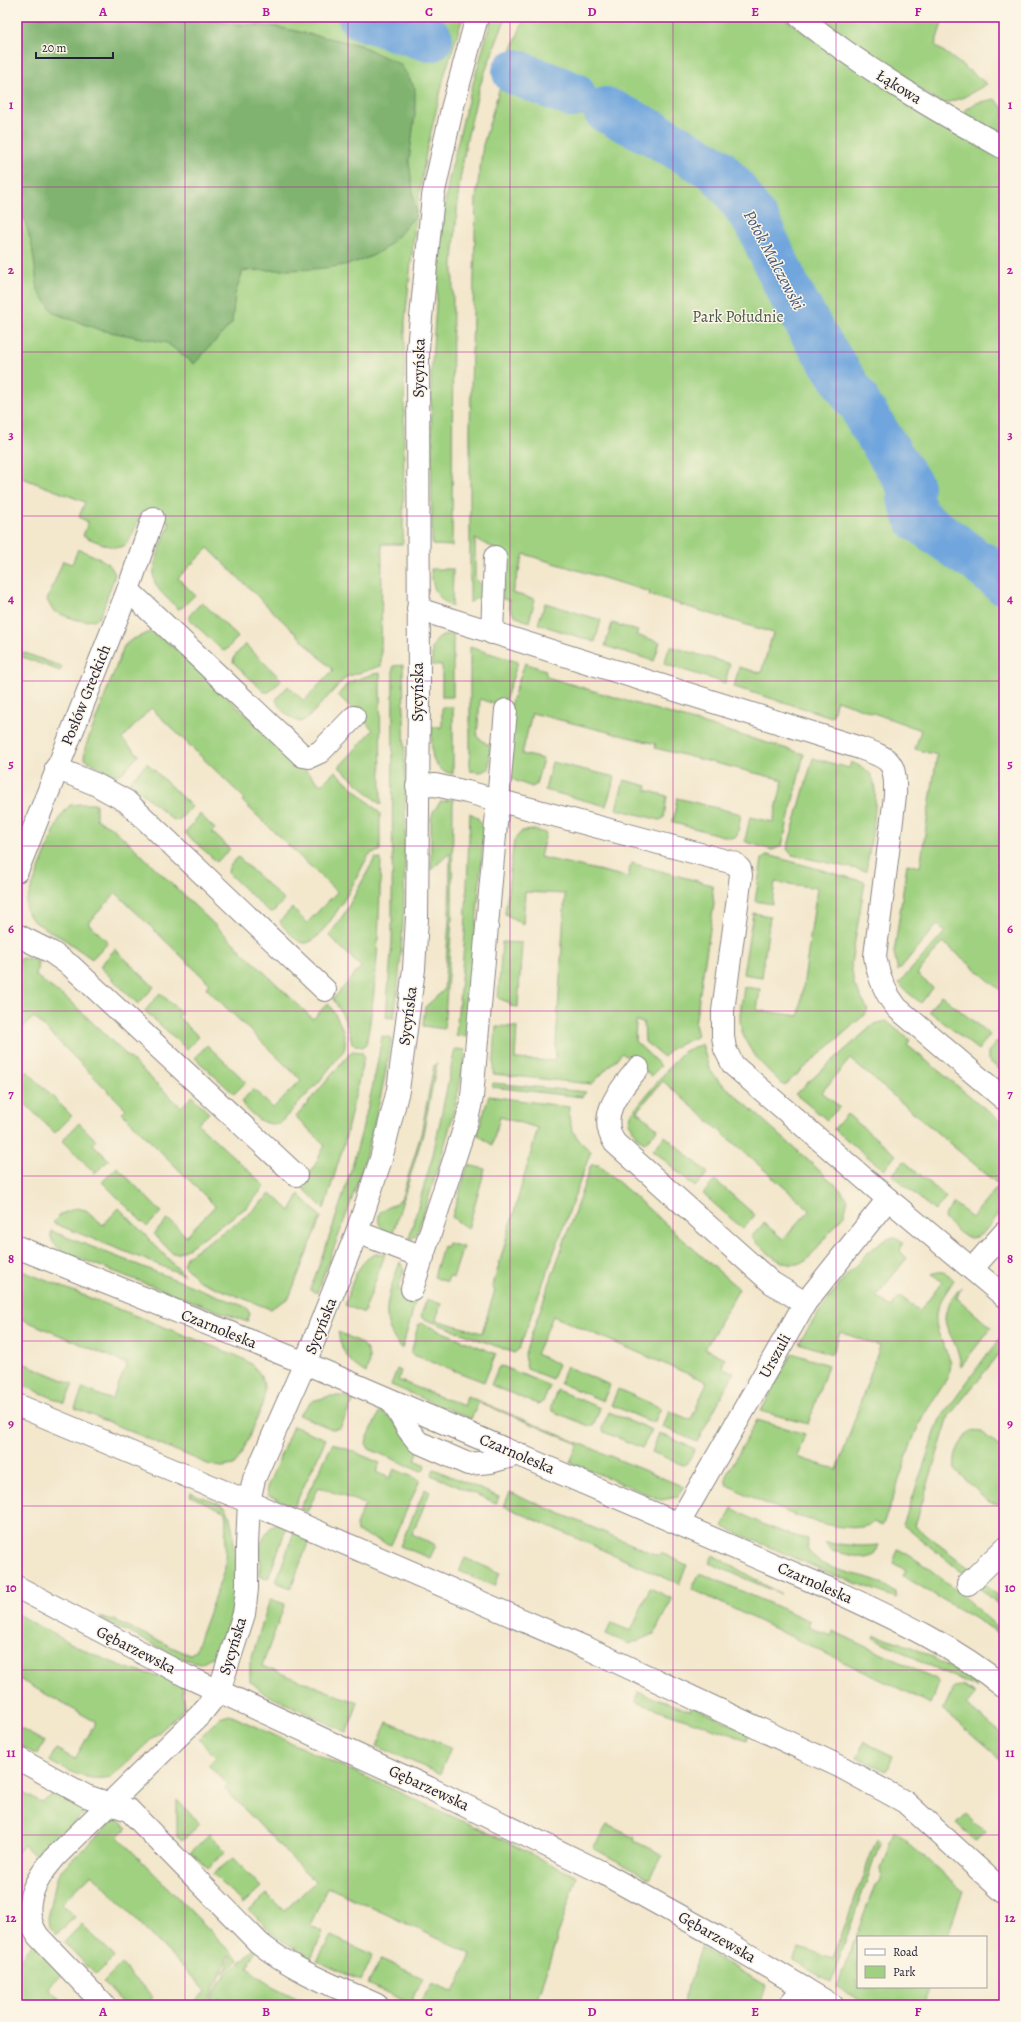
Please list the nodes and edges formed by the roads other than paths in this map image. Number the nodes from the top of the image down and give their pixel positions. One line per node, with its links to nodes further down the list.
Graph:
1 (477, 17): 7 (street, Sycyńska)
2 (800, 17): 3 (street, Łąkowa)
3 (1004, 148)
4 (153, 518): 6 (street, Posłów Greckich)
5 (495, 557): 8 (street)
6 (128, 590): 10 (street); 11 (street, Posłów Greckich)
7 (418, 609): 8 (street); 12 (street, Sycyńska)
8 (492, 633): 18 (street)
9 (506, 710): 13 (street)
10 (354, 717)
11 (56, 768): 14 (street, Posłów Greckich); 16 (street)
12 (417, 786): 13 (street); 21 (street, Sycyńska)
13 (497, 800): 20 (street); 24 (street)
14 (17, 871)
15 (17, 935): 19 (street)
16 (326, 990)
17 (638, 1068): 28 (street)
18 (1004, 1099)
19 (296, 1176)
20 (888, 1199): 25 (street); 28 (street, Urszuli)
21 (357, 1232): 24 (street); 29 (street, Sycyńska)
22 (1004, 1233): 25 (street)
23 (17, 1247): 29 (street, Czarnoleska)
24 (423, 1257): 26 (street)
25 (972, 1269): 27 (street)
26 (412, 1288)
27 (1004, 1296)
28 (805, 1303): 34 (street, Urszuli)
29 (305, 1363): 30 (street, Czarnoleska); 33 (street, Sycyńska)
30 (392, 1401): 32 (street, Czarnoleska); 32 (street)
31 (17, 1405): 33 (street)
32 (519, 1454): 34 (street, Czarnoleska)
33 (249, 1502): 39 (street, Sycyńska); 42 (street)
34 (679, 1524): 38 (street, Czarnoleska)
35 (1004, 1549): 36 (street)
36 (968, 1584)
37 (17, 1587): 39 (street, Gębarzewska)
38 (1004, 1687)
39 (219, 1691): 41 (street, Sycyńska); 43 (street, Gębarzewska)
40 (17, 1758): 41 (street)
41 (110, 1804): 44 (street, Sycyńska); 45 (street)
42 (1004, 1892)
43 (804, 1988): 46 (street); 47 (street, Gębarzewska)
44 (104, 2005)
45 (377, 2005)
46 (790, 2005)
47 (832, 2005)

